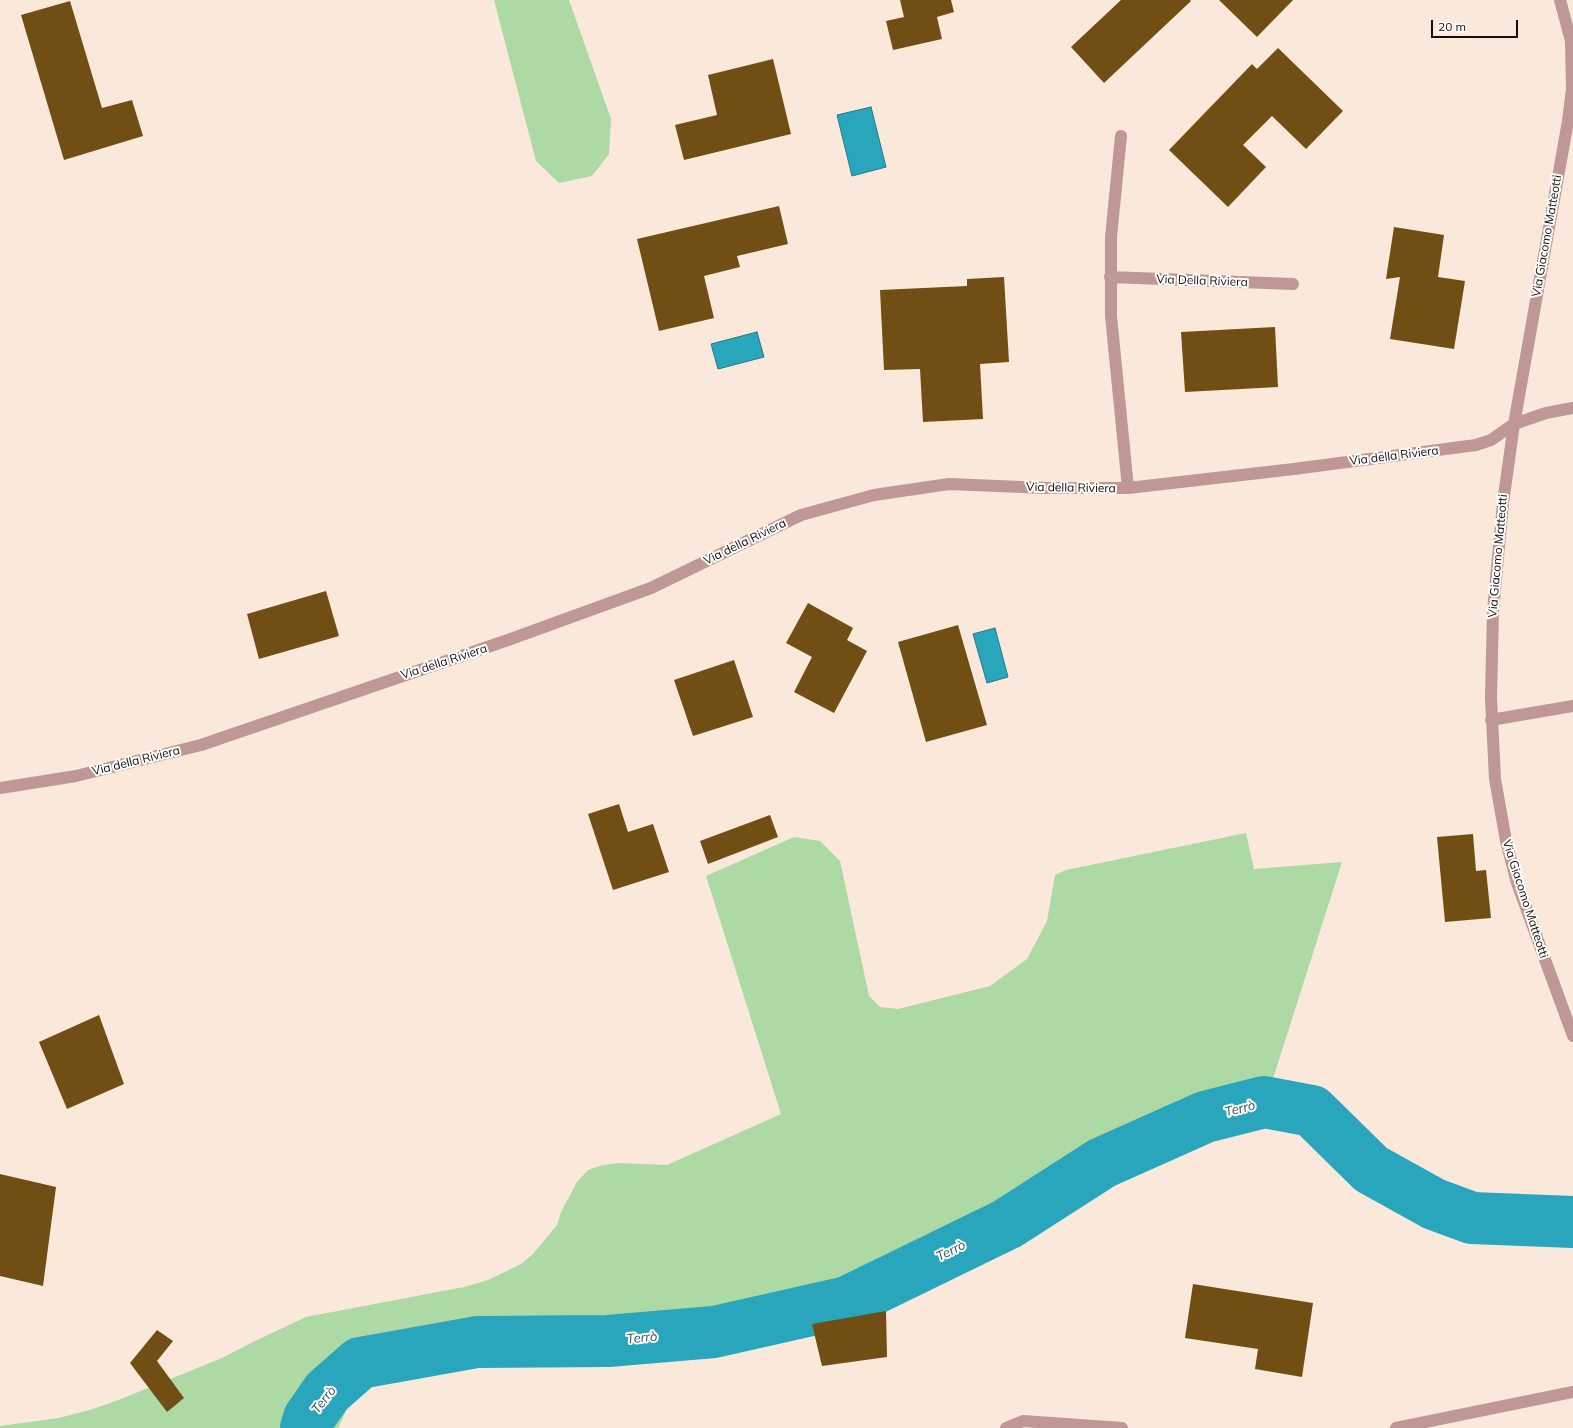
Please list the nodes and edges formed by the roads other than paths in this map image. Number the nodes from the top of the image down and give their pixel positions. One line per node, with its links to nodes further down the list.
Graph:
1 (1560, 0): 2 (street, Via Giacomo Matteotti)
2 (1573, 68): 7 (street, Via Giacomo Matteotti)
3 (1121, 136): 4 (street)
4 (1110, 277): 5 (street, Via Della Riviera); 8 (street)
5 (1293, 284)
6 (1573, 408): 7 (street, Via della Riviera)
7 (1514, 424): 8 (street, Via della Riviera); 10 (street, Via Giacomo Matteotti)
8 (1128, 488): 11 (street, Via della Riviera)
9 (1573, 706): 10 (street)
10 (1491, 720): 12 (street, Via Giacomo Matteotti)
11 (0, 788)
12 (1573, 1036)
13 (1573, 1392): 16 (street)
14 (1006, 1428): 15 (street)
15 (1122, 1428)
16 (1396, 1428)

